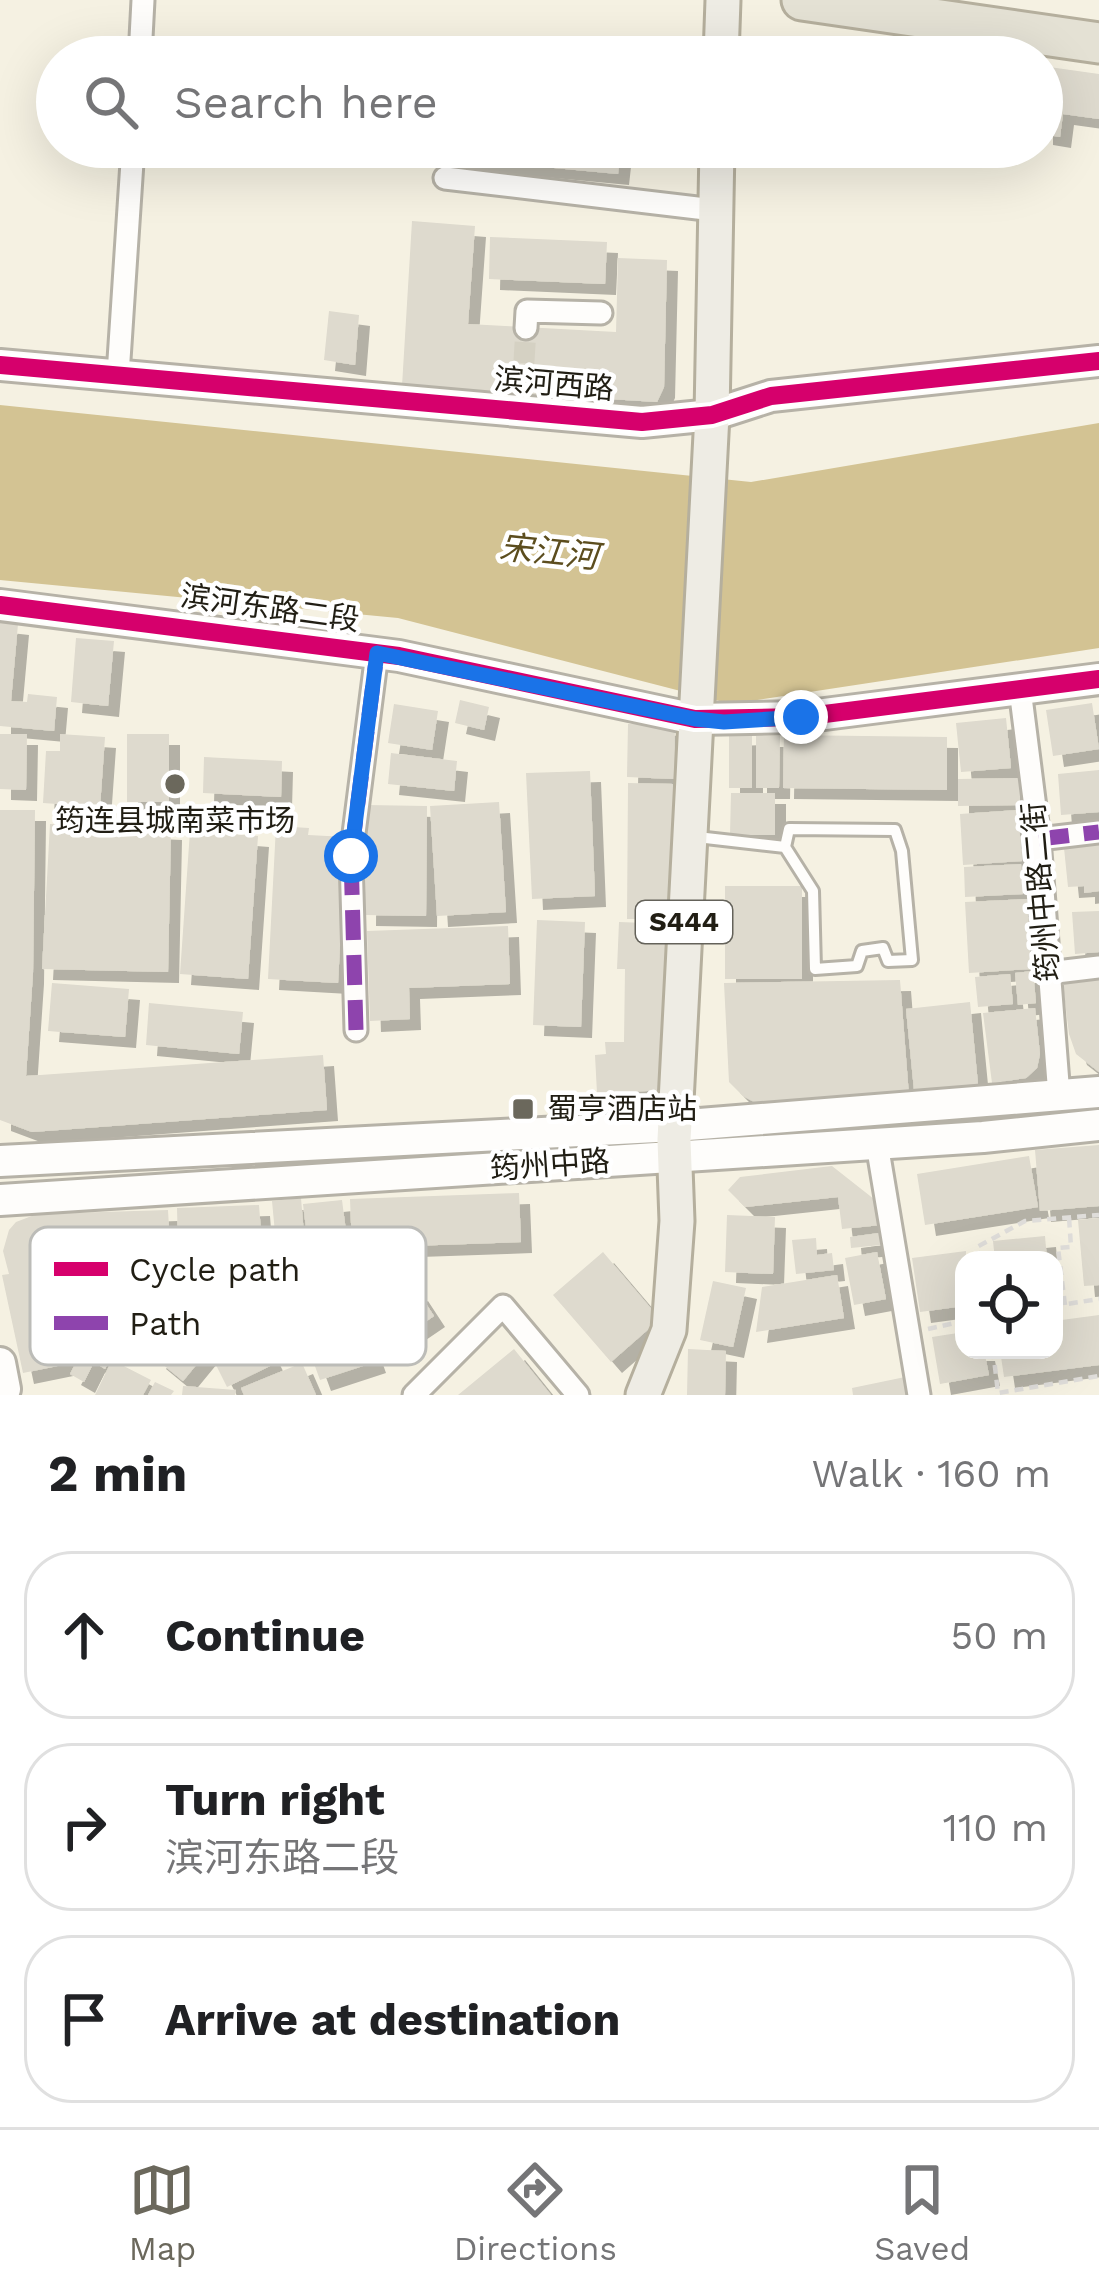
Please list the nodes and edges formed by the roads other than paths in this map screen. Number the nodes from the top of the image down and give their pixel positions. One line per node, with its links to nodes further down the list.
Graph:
1 (143, 0): 4 (street)
2 (723, 0): 5 (main road)
3 (802, 0): 6 (highway)
4 (141, 36)
5 (722, 36)
6 (1051, 36)
7 (1063, 38): 8 (highway)
8 (1099, 43)
9 (133, 168): 17 (street)
10 (716, 168): 12 (main road, S444)
11 (446, 178): 12 (street)
12 (714, 210): 18 (main road, S444)
13 (601, 313): 14 (street)
14 (526, 328)
15 (1099, 361): 18 (street, 滨河西路)
16 (0, 365): 17 (street, 滨河西路)
17 (118, 375): 18 (street, 滨河西路)
18 (712, 415): 23 (main road, S444)
19 (0, 605): 20 (street, 滨河东路二段)
20 (377, 653): 23 (street, 滨河东路二段); 30 (street)
21 (1099, 679): 22 (street, 滨河东路二段)
22 (1020, 689): 23 (street, 滨河东路二段); 26 (street, 筠州中路二街)
23 (695, 719): 25 (main road, S444)
24 (1099, 832): 26 (street)
25 (688, 836): 27 (lane); 34 (main road, S444)
26 (1039, 838): 29 (street, 筠州中路二街)
27 (785, 847): 27 (lane)
28 (1099, 967): 29 (street)
29 (1048, 973): 32 (street, 筠州中路二街)
30 (356, 1030)
31 (1099, 1092): 32 (street, 筠州中路)
32 (1059, 1096): 34 (street, 筠州中路)
33 (1099, 1126): 35 (street, 筠州中路)
34 (675, 1142): 35 (street, 筠州中路); 36 (street, 筠州中路); 37 (street, 筠州中路); 40 (main road, S444)
35 (877, 1144): 41 (street)
36 (0, 1161)
37 (0, 1200)
38 (414, 1395): 39 (street)
39 (578, 1395)
40 (643, 1395)
41 (919, 1395)

